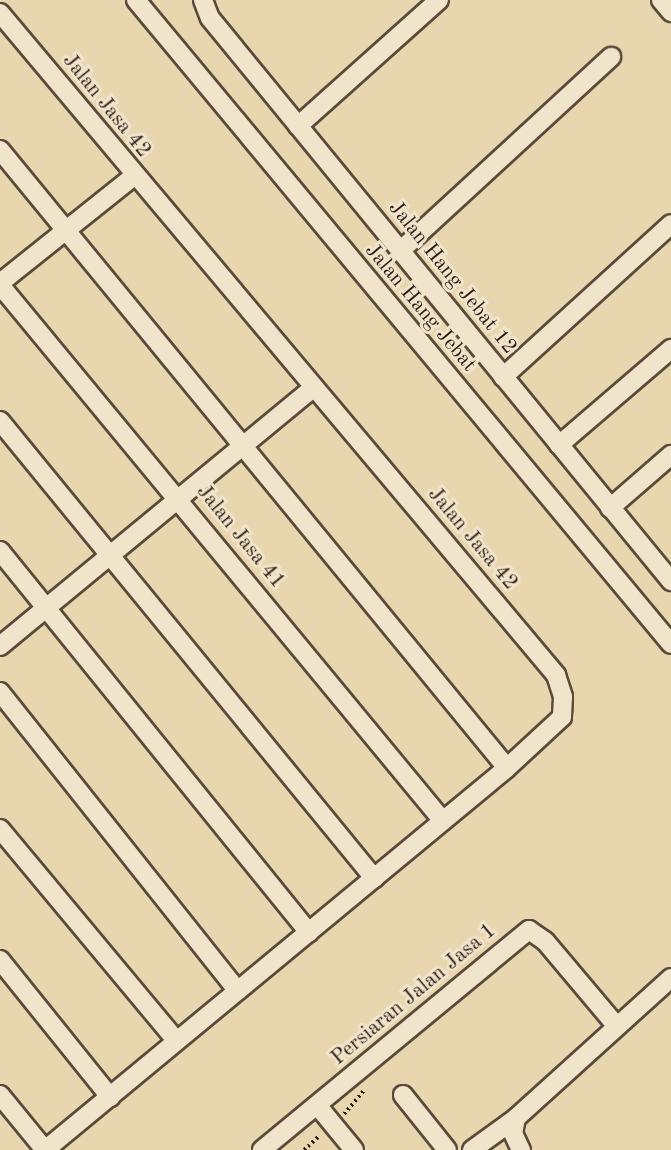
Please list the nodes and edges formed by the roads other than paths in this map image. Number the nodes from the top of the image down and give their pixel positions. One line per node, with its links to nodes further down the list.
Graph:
1 (136, 0): 29 (street, Jalan Hang Jebat)
2 (203, 0): 8 (street, Jalan Hang Jebat 12)
3 (439, 0): 8 (street)
4 (661, 0): 5 (street)
5 (671, 12)
6 (0, 13): 10 (street, Jalan Jasa 42)
7 (611, 57): 13 (street)
8 (298, 126): 13 (street, Jalan Hang Jebat 12)
9 (0, 150): 12 (street)
10 (134, 176): 12 (street); 17 (street, Jalan Jasa 42)
11 (671, 224): 16 (street)
12 (66, 230): 14 (street); 20 (street)
13 (400, 251): 16 (street, Jalan Hang Jebat 12)
14 (0, 284): 22 (street, Jalan Jasa 41)
15 (671, 349): 19 (street)
16 (503, 377): 19 (street, Jalan Hang Jebat 12)
17 (314, 387): 20 (street); 32 (street, Jalan Jasa 42)
18 (0, 421): 25 (street)
19 (559, 445): 23 (street, Jalan Hang Jebat 12)
20 (244, 446): 22 (street); 32 (street)
21 (671, 455): 23 (street)
22 (177, 496): 25 (street); 33 (street, Jalan Jasa 41)
23 (610, 508): 26 (street, Jalan Hang Jebat 12)
24 (0, 551): 28 (street)
25 (114, 554): 28 (street); 35 (street)
26 (664, 559): 27 (street, Jalan Hang Jebat 12)
27 (671, 581)
28 (47, 609): 30 (street); 36 (street)
29 (671, 644)
30 (0, 646)
31 (0, 692): 39 (street)
32 (507, 768): 33 (street, Jalan Jasa 42)
33 (443, 821): 35 (street, Jalan Jasa 42)
34 (0, 829): 41 (street)
35 (374, 878): 36 (street, Jalan Jasa 42)
36 (309, 932): 39 (street, Jalan Jasa 42)
37 (0, 960): 44 (street)
38 (671, 978): 40 (street)
39 (236, 989): 41 (street, Jalan Jasa 42)
40 (615, 1024): 45 (street, Persiaran Jalan Jasa 1); 46 (street)
41 (176, 1040): 44 (street, Jalan Jasa 42)
42 (0, 1095): 47 (street)
43 (403, 1095): 50 (street)
44 (110, 1097): 47 (street, Jalan Jasa 42)
45 (317, 1105): 48 (street, Persiaran Jalan Jasa 1); 49 (street)
46 (516, 1118): 51 (street); 52 (street)
47 (45, 1150)
48 (262, 1150)
49 (354, 1150)
50 (447, 1150)
51 (472, 1150)
52 (521, 1150)

